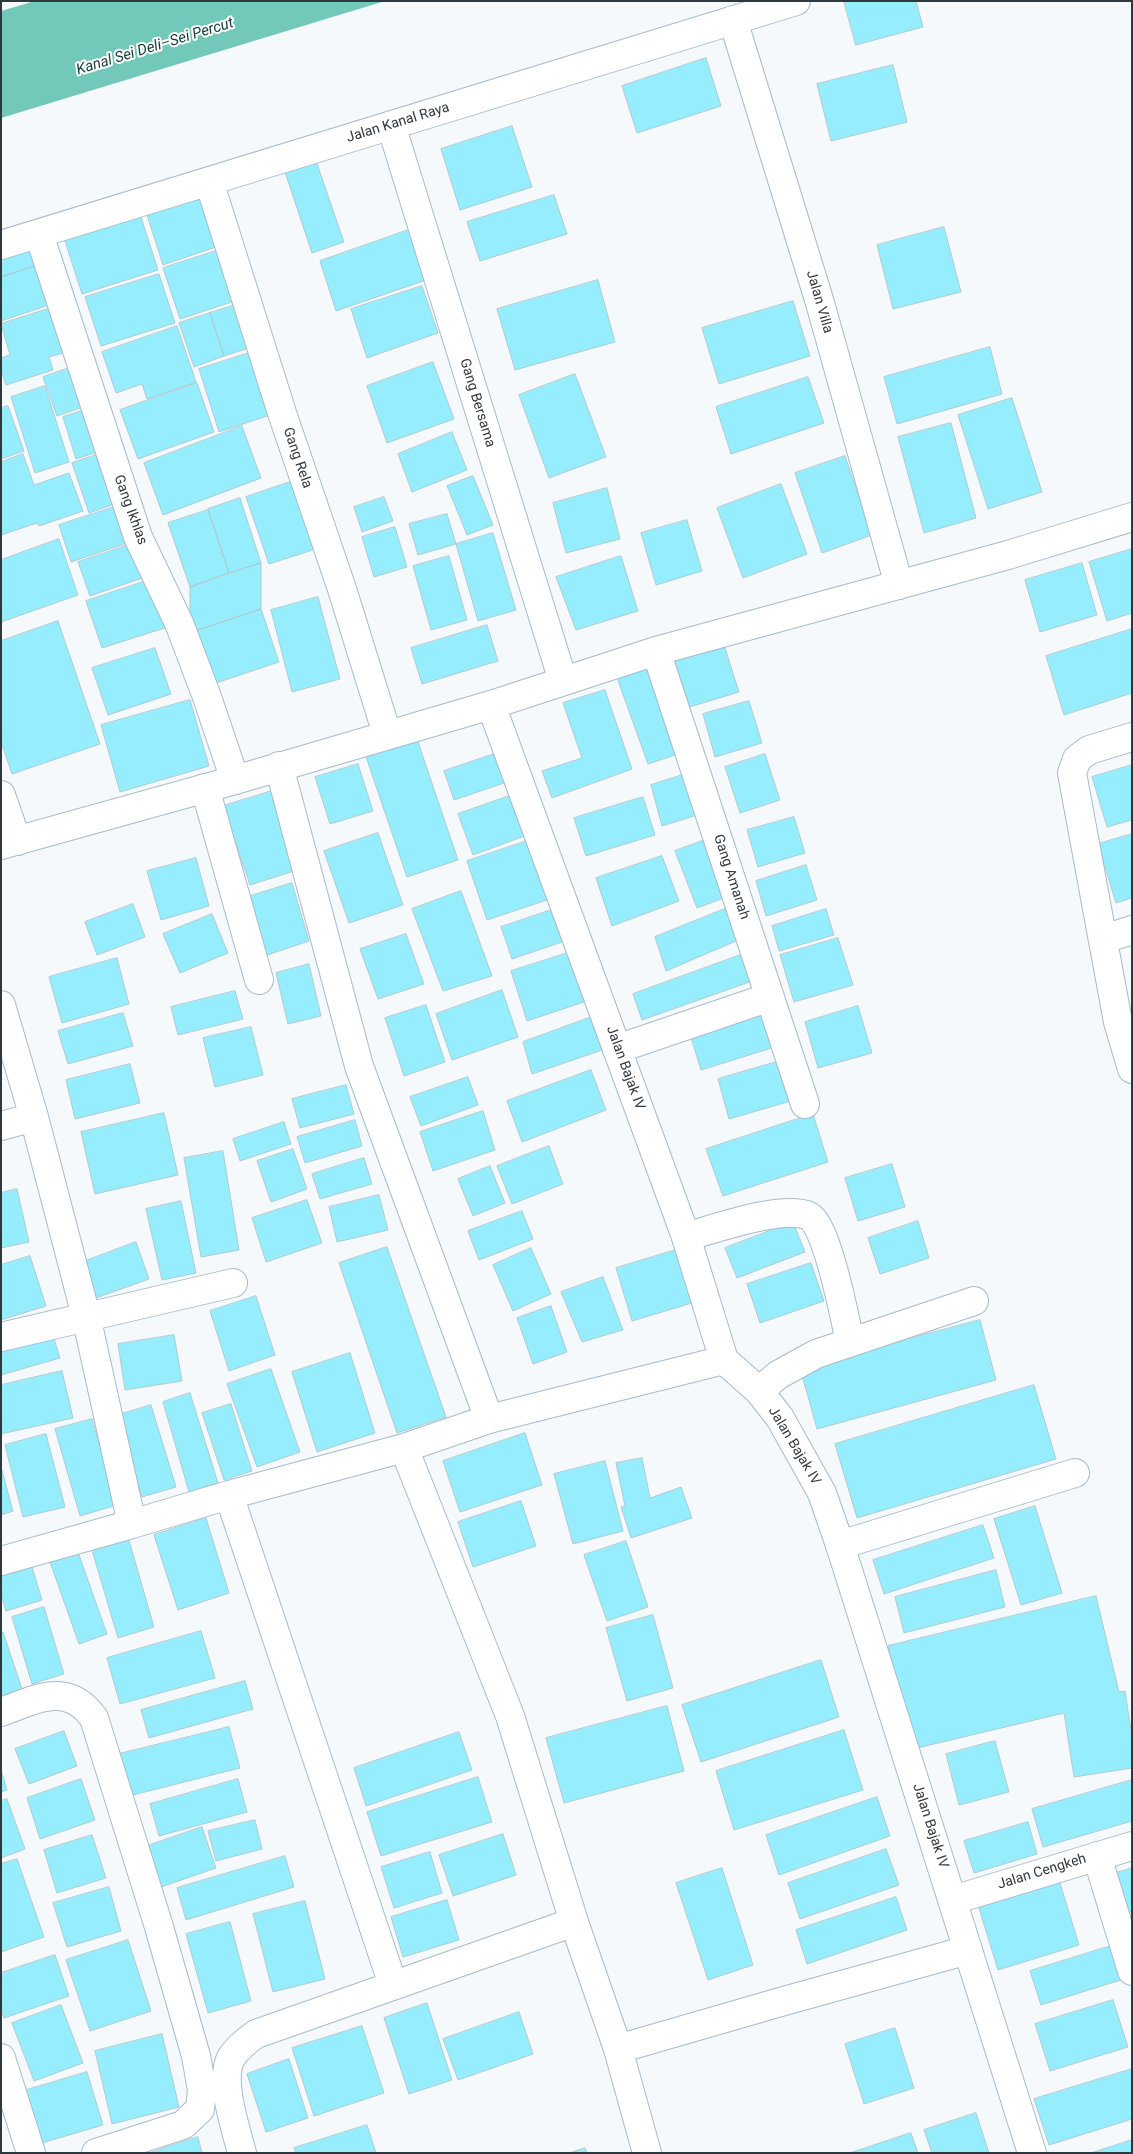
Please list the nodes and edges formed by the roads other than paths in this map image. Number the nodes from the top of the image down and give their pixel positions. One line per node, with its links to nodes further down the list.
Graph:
1 (796, 1): 2 (street, Jalan Kanal Raya)
2 (733, 20): 3 (street, Jalan Kanal Raya); 8 (street, Jalan Villa)
3 (392, 125): 4 (street, Jalan Kanal Raya); 10 (street, Gang Bersama)
4 (209, 181): 5 (street, Jalan Kanal Raya); 12 (street, Gang Rela)
5 (39, 234): 6 (street, Jalan Kanal Raya); 15 (street, Gang Ikhlas)
6 (1, 245)
7 (1132, 517): 8 (street)
8 (899, 585): 9 (street)
9 (656, 651): 10 (street); 22 (street, Gang Amanah)
10 (562, 681): 11 (street)
11 (491, 705): 12 (street); 24 (street, Jalan Bajak IV)
12 (387, 734): 14 (street)
13 (1132, 737): 20 (street)
14 (279, 766): 15 (street); 37 (street)
15 (234, 780): 16 (street)
16 (205, 788): 18 (street); 21 (street)
17 (1, 796): 18 (street)
18 (9, 843)
19 (1132, 930): 20 (street)
20 (1104, 938): 25 (street)
21 (259, 980)
22 (770, 997): 24 (street); 26 (street, Gang Amanah)
23 (1, 1005): 27 (street)
24 (617, 1049): 29 (street, Jalan Bajak IV)
25 (1132, 1069)
26 (805, 1104)
27 (34, 1117): 28 (street); 32 (street)
28 (1, 1126)
29 (686, 1237): 34 (street); 35 (street, Jalan Bajak IV)
30 (233, 1283): 32 (street)
31 (974, 1301): 34 (street)
32 (86, 1316): 33 (street); 41 (street)
33 (1, 1336)
34 (850, 1342): 36 (street)
35 (724, 1360): 36 (street, Jalan Bajak IV); 37 (street)
36 (759, 1391): 42 (street, Jalan Bajak IV)
37 (490, 1419): 38 (street)
38 (404, 1448): 40 (street); 48 (street)
39 (1076, 1473): 42 (street)
40 (229, 1495): 41 (street); 51 (street)
41 (132, 1524): 43 (street)
42 (840, 1545): 47 (street, Jalan Bajak IV)
43 (1, 1561)
44 (1, 1712): 55 (street)
45 (1132, 1846): 46 (street, Jalan Cengkeh)
46 (1097, 1856): 47 (street, Jalan Cengkeh); 50 (street)
47 (953, 1900): 49 (street, Jalan Bajak IV)
48 (574, 1922): 51 (street); 52 (street)
49 (968, 1950): 52 (street); 58 (street, Jalan Bajak IV)
50 (1132, 1971)
51 (393, 1984): 56 (street)
52 (618, 2049): 57 (street)
53 (1, 2058): 54 (street)
54 (31, 2153)
55 (96, 2153)
56 (242, 2153)
57 (647, 2153)
58 (1032, 2153)

